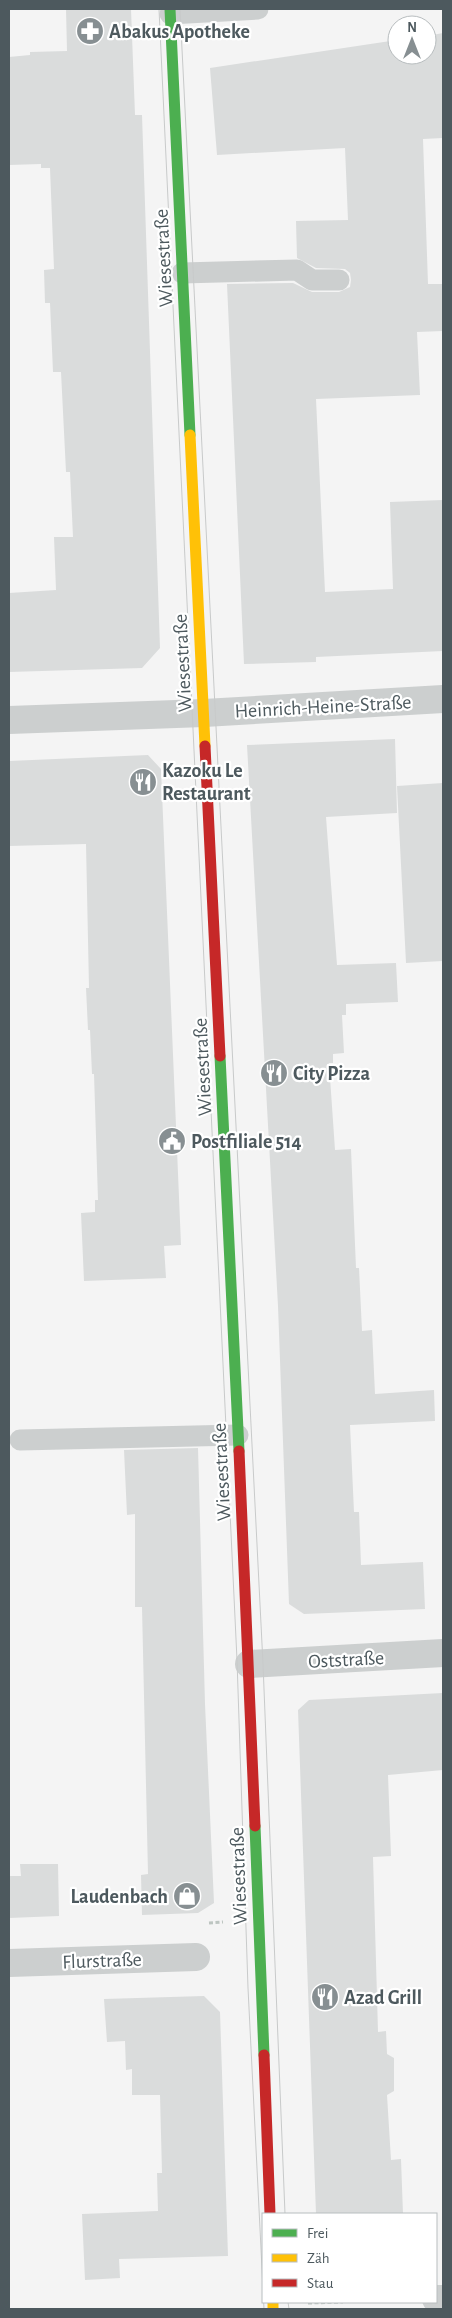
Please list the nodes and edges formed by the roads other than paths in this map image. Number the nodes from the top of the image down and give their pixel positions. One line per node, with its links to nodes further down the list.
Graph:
1 (258, 9): 2 (lane)
2 (170, 11): 3 (street, Wiesestraße)
3 (182, 273): 4 (lane); 6 (street, Wiesestraße)
4 (339, 280)
5 (443, 699): 6 (street, Heinrich-Heine-Straße)
6 (204, 713): 7 (street, Heinrich-Heine-Straße); 8 (street, Wiesestraße)
7 (9, 720)
8 (238, 1435): 9 (lane); 11 (street, Wiesestraße)
9 (20, 1440)
10 (443, 1653): 11 (street, Oststraße)
11 (249, 1664): 14 (street, Wiesestraße)
12 (196, 1957): 13 (street, Flurstraße)
13 (9, 1963)
14 (270, 2213)

